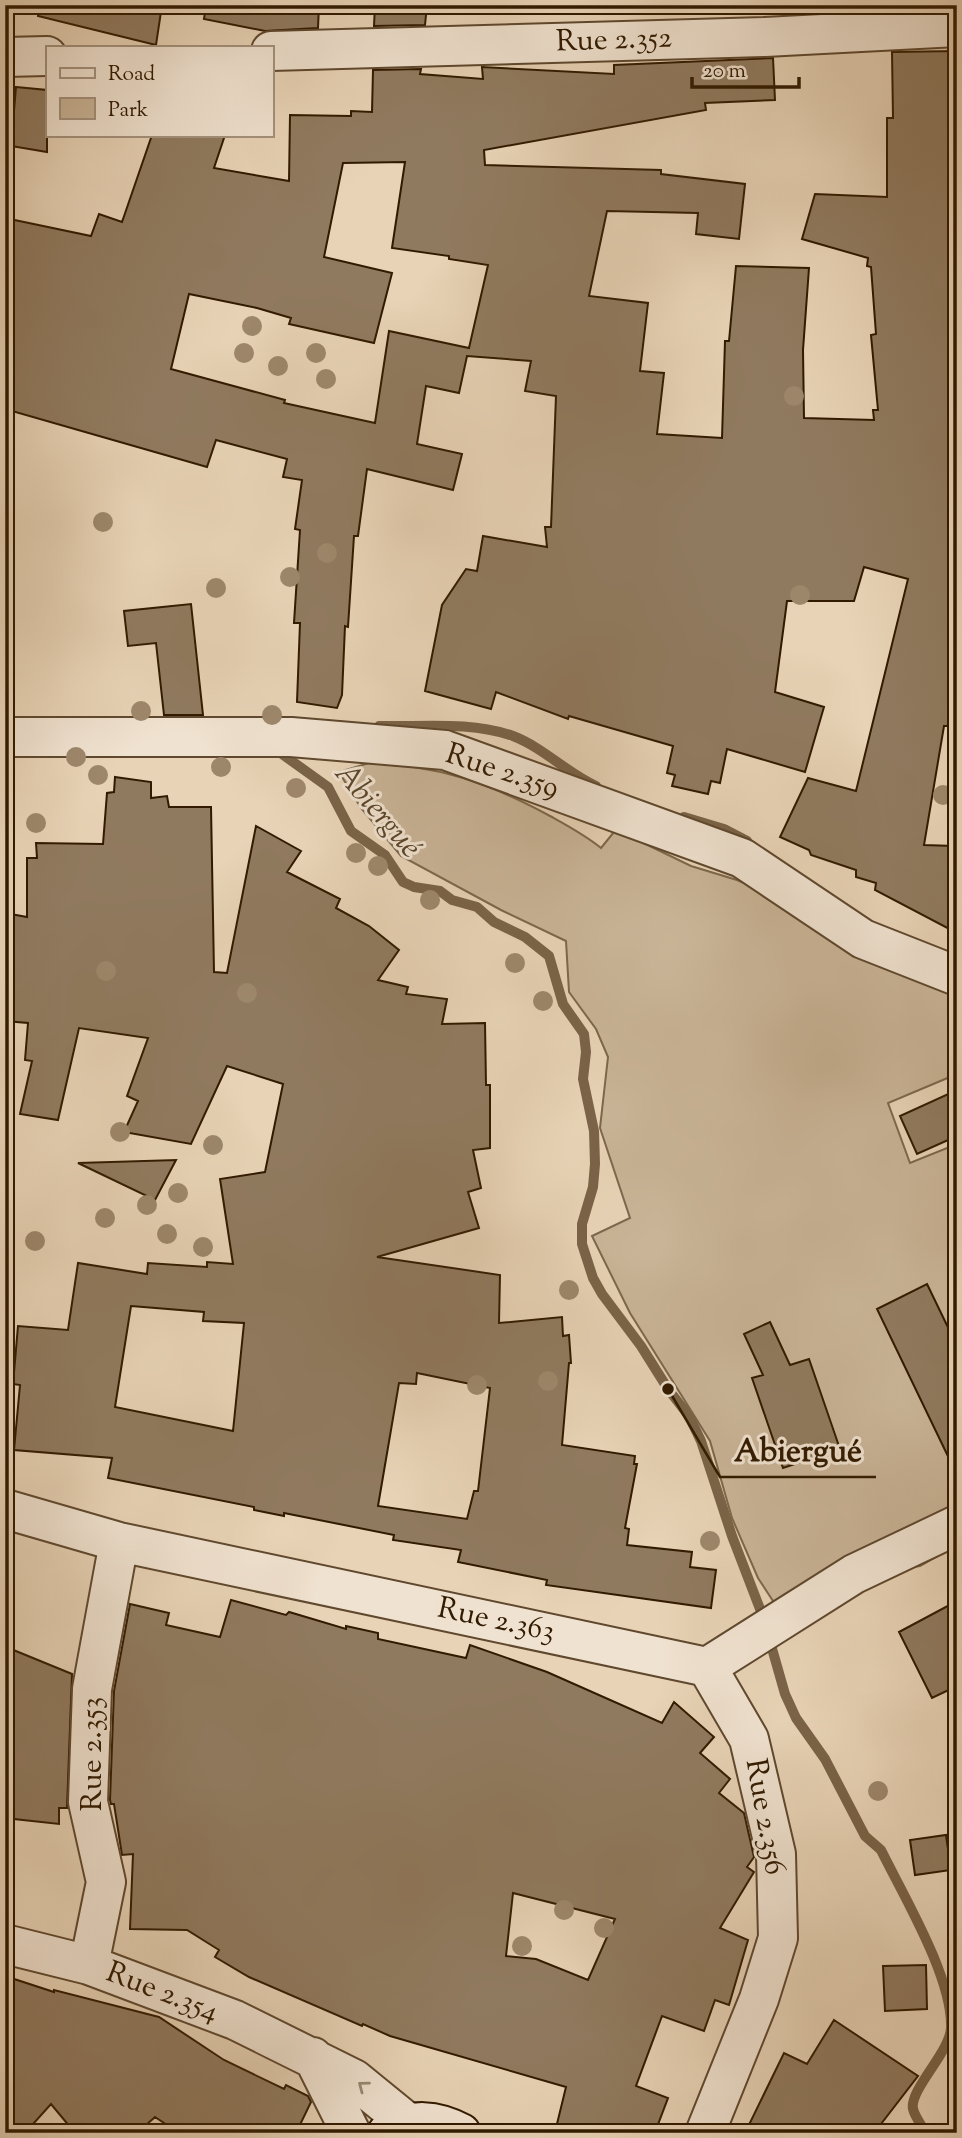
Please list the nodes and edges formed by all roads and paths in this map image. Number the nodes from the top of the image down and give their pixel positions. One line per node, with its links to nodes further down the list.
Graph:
1 (957, 27): 2 (street, Rue 2.352)
2 (273, 51)
3 (46, 56): 4 (street)
4 (5, 57)
5 (5, 737): 6 (street, Rue 2.359)
6 (957, 976)
7 (5, 1509): 9 (street, Rue 2.363)
8 (957, 1525): 10 (street)
9 (119, 1542): 10 (street, Rue 2.363); 12 (street, Rue 2.353)
10 (707, 1667): 17 (street, Rue 2.356)
11 (5, 1944): 12 (street, Rue 2.354)
12 (89, 1965): 13 (street, Rue 2.354)
13 (313, 2057): 14 (street, Rue 2.354, one-way to 13); 15 (street)
14 (398, 2128): 16 (street)
15 (351, 2133)
16 (461, 2133)
17 (705, 2133)

